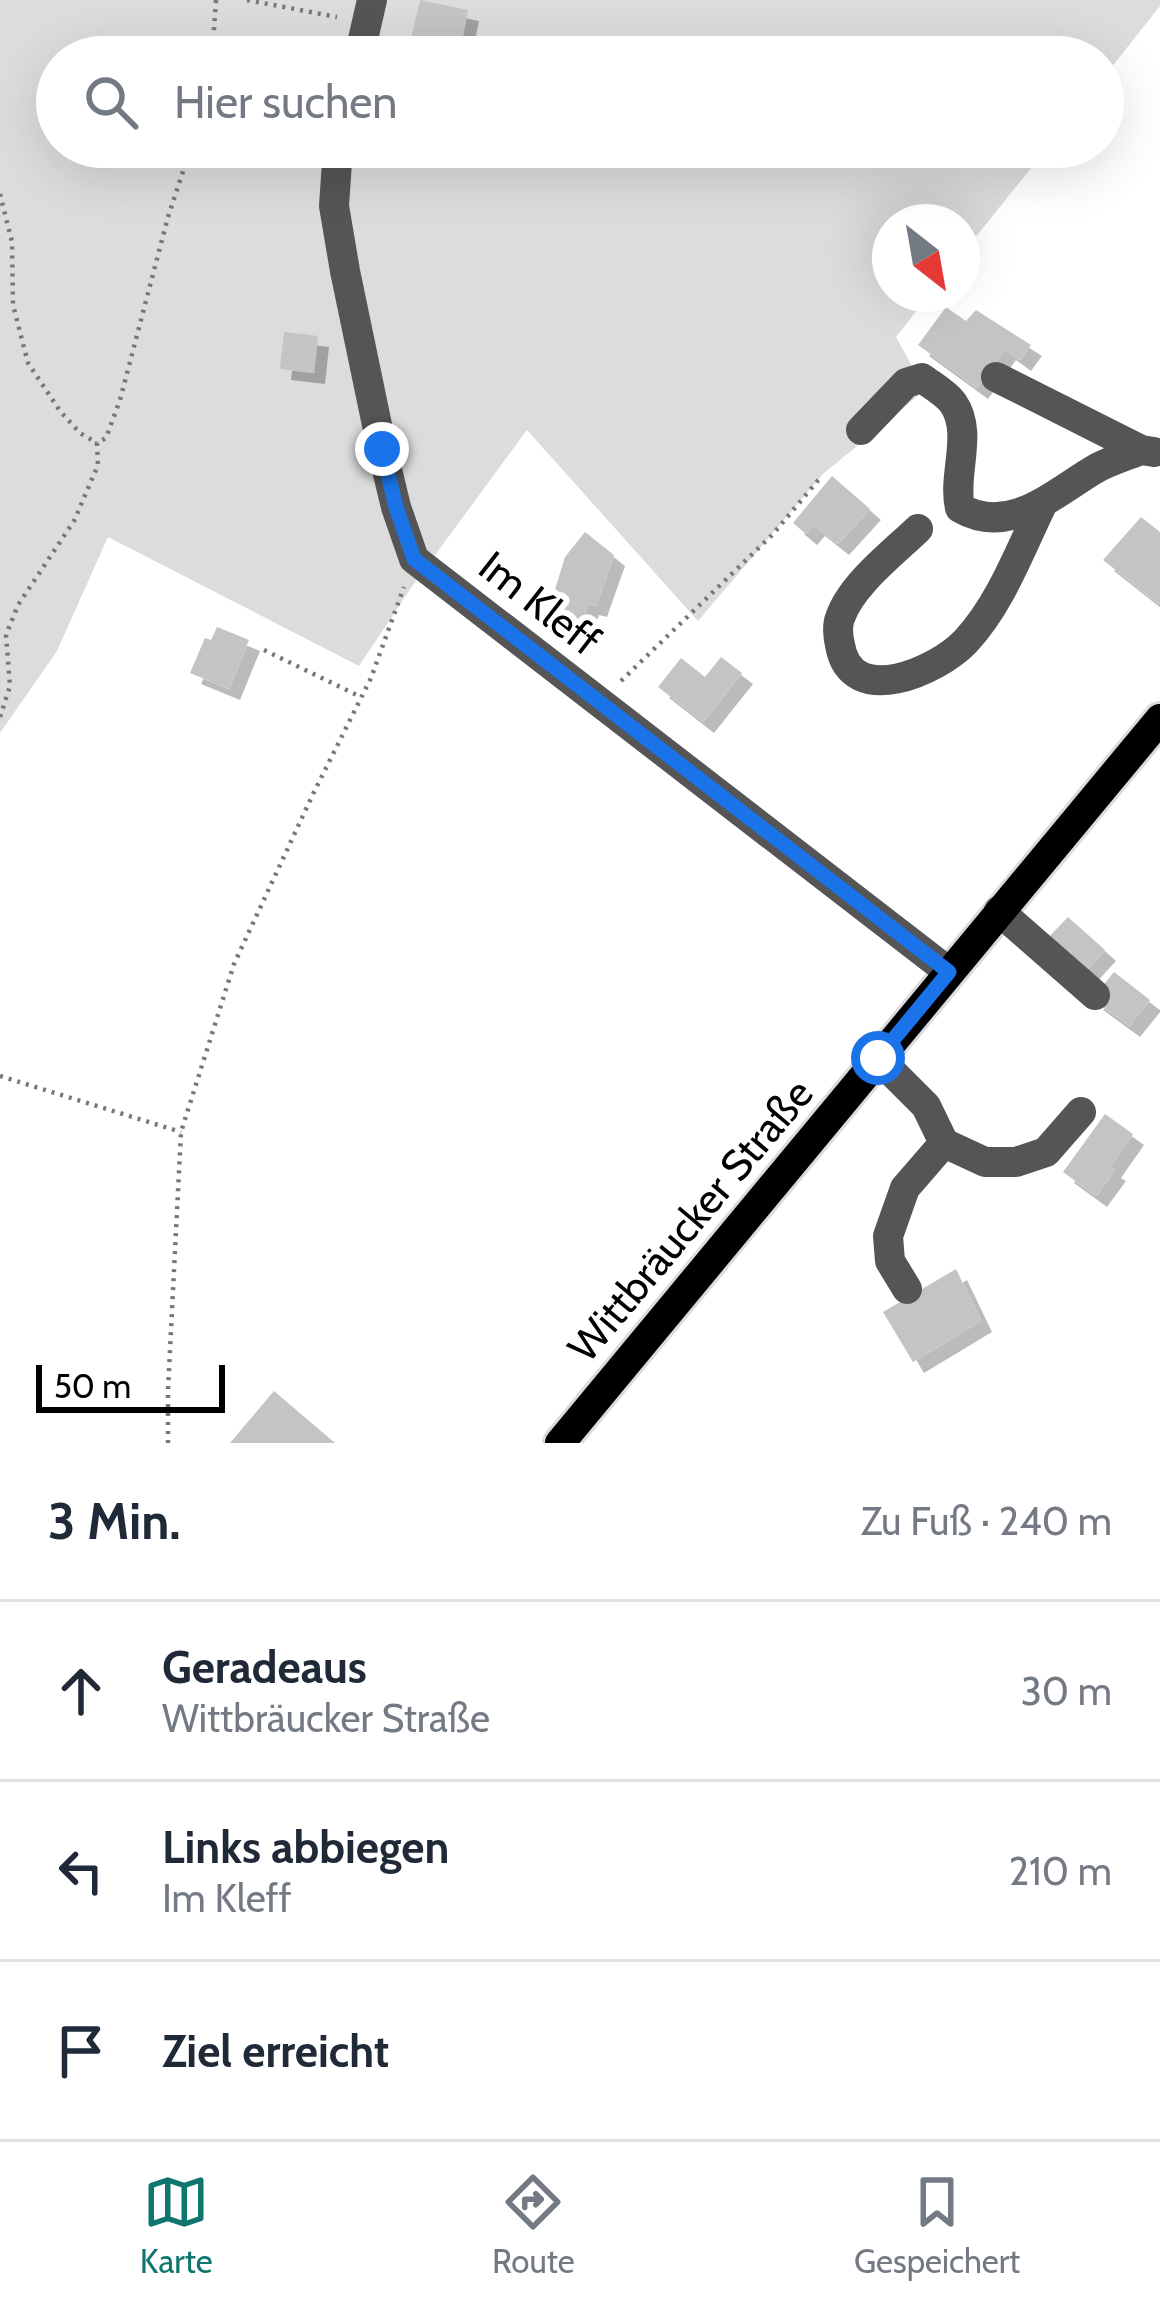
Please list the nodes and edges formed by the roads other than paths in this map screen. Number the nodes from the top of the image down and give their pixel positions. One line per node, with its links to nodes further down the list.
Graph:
1 (337, 168): 9 (street, Im Kleff)
2 (996, 377): 4 (street)
3 (861, 430): 5 (street)
4 (1150, 452): 5 (street)
5 (1042, 505): 6 (street)
6 (918, 529)
7 (1160, 719): 8 (main road, Wittbräucker Straße)
8 (999, 911): 9 (main road, Wittbräucker Straße); 10 (street)
9 (949, 972): 11 (main road, Wittbräucker Straße)
10 (1095, 995)
11 (878, 1058): 13 (street); 15 (main road, Wittbräucker Straße)
12 (1081, 1112): 13 (street)
13 (944, 1143): 14 (street)
14 (907, 1289)
15 (560, 1443)

